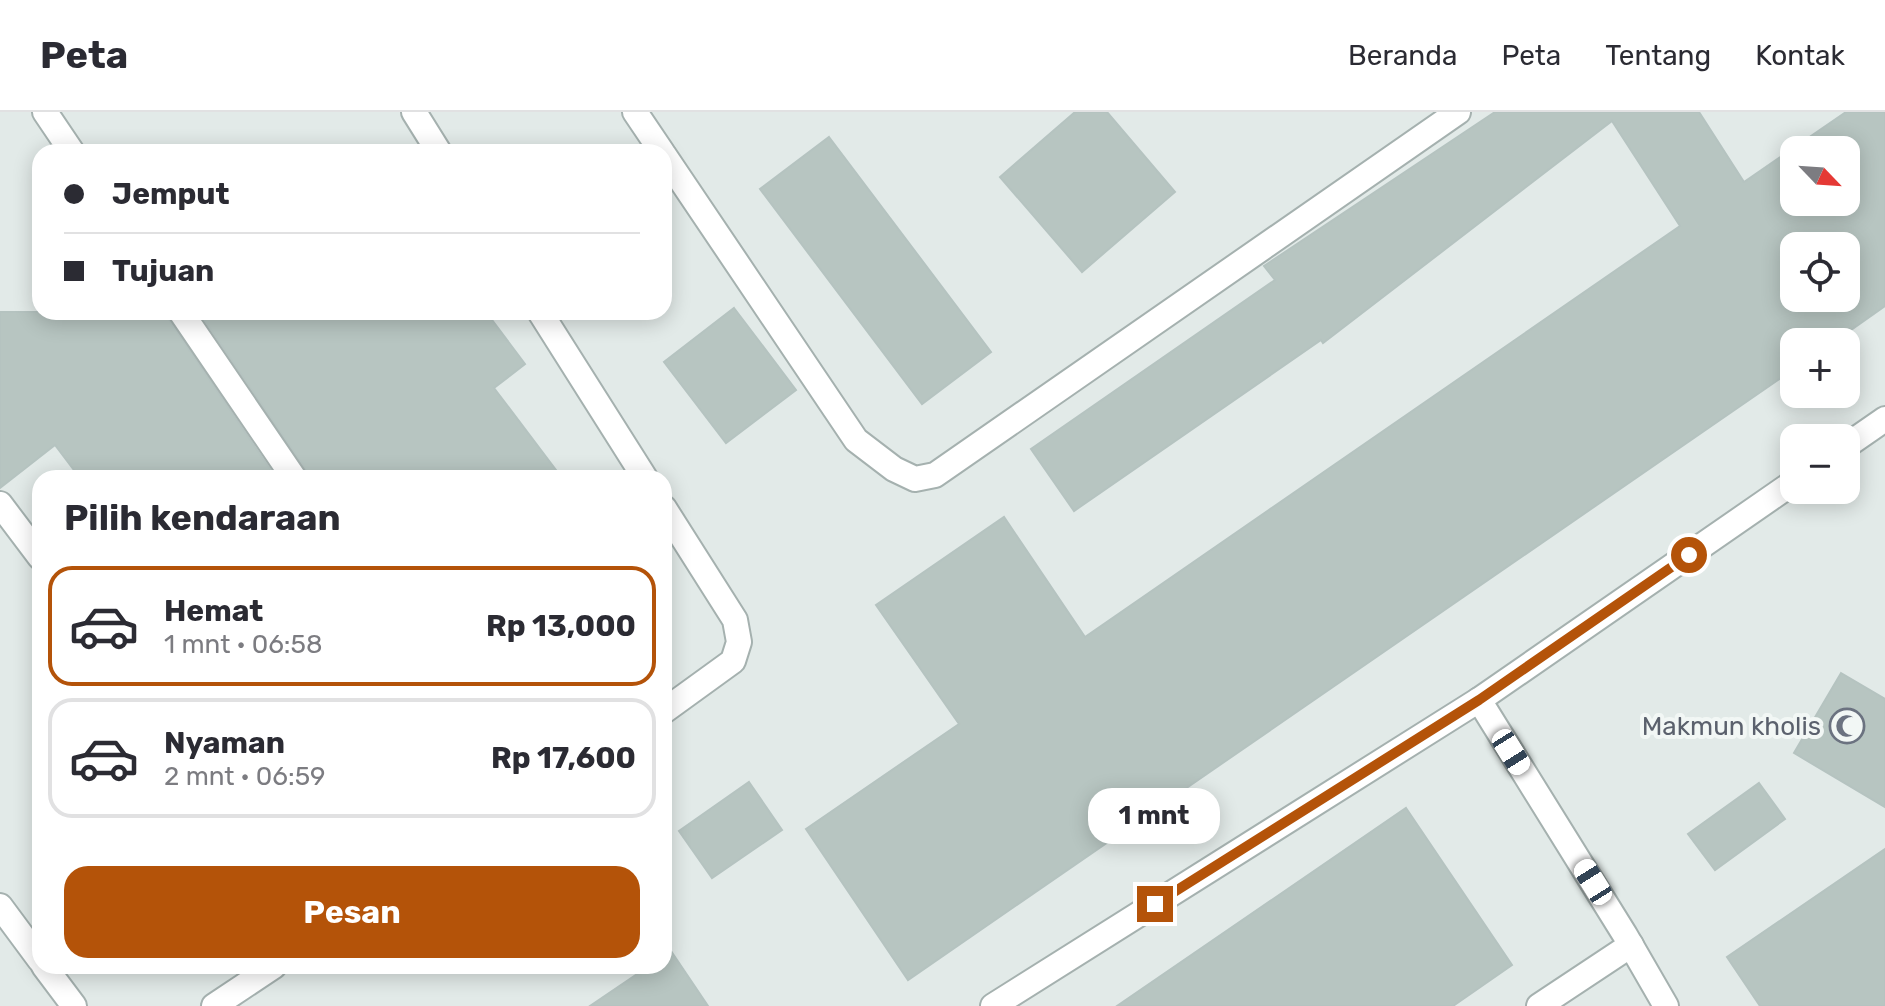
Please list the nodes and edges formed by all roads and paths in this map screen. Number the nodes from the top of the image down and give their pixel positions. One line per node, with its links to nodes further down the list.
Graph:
1 (45, 112): 5 (street)
2 (414, 112): 6 (street)
3 (635, 112): 7 (street)
4 (1458, 112): 8 (street)
5 (67, 144)
6 (434, 144)
7 (657, 144)
8 (672, 166)
9 (186, 320): 13 (street)
10 (545, 320): 14 (street)
11 (1885, 419): 12 (street)
12 (1860, 436)
13 (289, 470)
14 (640, 470)
15 (1780, 492): 19 (street)
16 (0, 504): 18 (street)
17 (672, 521): 20 (street)
18 (32, 546)
19 (1479, 700): 22 (street); 28 (street)
20 (672, 705)
21 (0, 906): 23 (street)
22 (1631, 945): 29 (street); 30 (street)
23 (32, 949)
24 (50, 974): 26 (street)
25 (262, 974): 27 (street)
26 (74, 1006)
27 (214, 1006)
28 (993, 1006)
29 (1539, 1006)
30 (1666, 1006)

